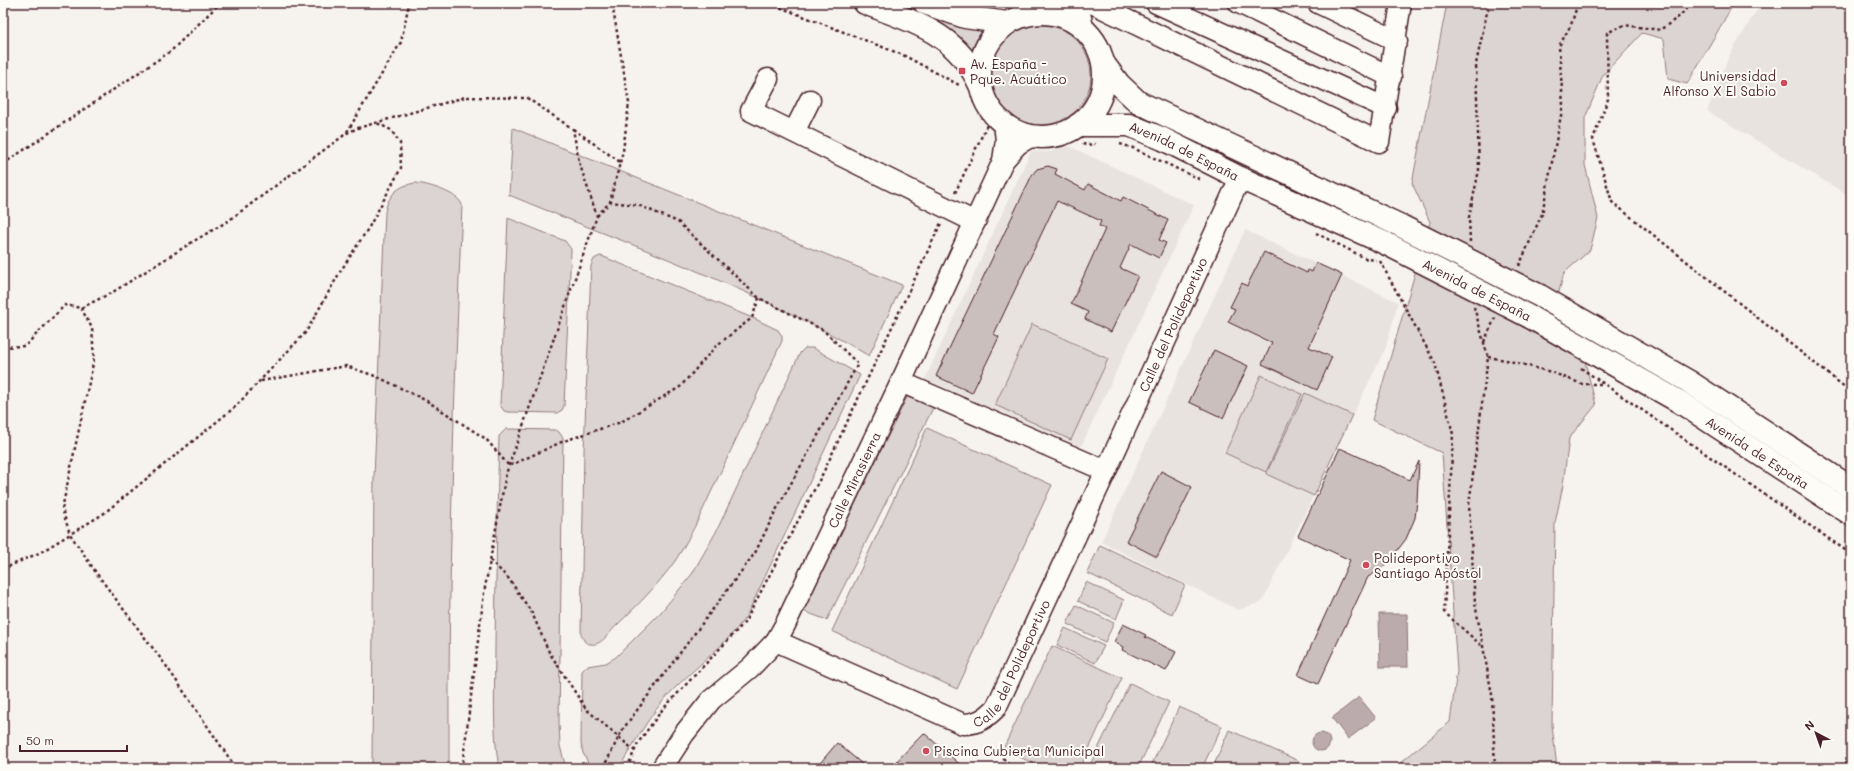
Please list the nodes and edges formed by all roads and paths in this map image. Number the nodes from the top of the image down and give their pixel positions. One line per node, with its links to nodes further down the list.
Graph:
1 (220, 3): 37 (path)
2 (409, 3): 30 (path)
3 (612, 3): 36 (path)
4 (769, 3): 23 (path)
5 (865, 3): 23 (main road)
6 (925, 3): 17 (main road)
7 (1078, 3): 18 (street)
8 (1092, 3): 25 (street)
9 (1156, 3): 25 (street)
10 (1239, 3): 21 (street)
11 (1318, 3): 19 (street)
12 (1401, 3): 19 (street)
13 (1489, 3): 45 (path)
14 (1578, 3): 47 (path)
15 (1691, 3): 59 (path)
16 (1063, 8): 17 (main road); 18 (main road)
17 (1007, 23): 23 (main road)
18 (1083, 28): 20 (main road)
19 (1397, 41): 21 (street)
20 (1104, 64): 31 (main road); 62 (main road, Avenida de España, bridge)
21 (1391, 77): 25 (street)
22 (768, 79): 29 (street)
23 (972, 90): 27 (path); 27 (main road)
24 (810, 100): 29 (street)
25 (1386, 108)
26 (377, 123): 28 (path); 30 (path); 56 (path)
27 (995, 125): 32 (main road); 35 (street, Calle Mirasierra); 41 (path)
28 (573, 129): 36 (path); 42 (path)
29 (794, 132): 41 (street)
30 (346, 133): 50 (path)
31 (1078, 136): 32 (path); 32 (main road); 33 (path); 38 (main road, Avenida de España)
32 (1036, 142): 35 (street, Calle Mirasierra)
33 (1098, 144)
34 (1116, 144): 39 (path)
35 (1003, 161): 43 (street, Calle Mirasierra)
36 (620, 162): 40 (path)
37 (3, 164)
38 (1240, 178): 46 (main road, Avenida de España); 61 (street, Calle del Polideportivo)
39 (1203, 181)
40 (610, 202): 42 (path); 48 (path)
41 (948, 208): 43 (street); 71 (path)
42 (597, 216): 60 (path)
43 (975, 222): 57 (street, Calle Mirasierra)
44 (1315, 233): 46 (path)
45 (1470, 249)
46 (1384, 255): 63 (main road, Avenida de España, bridge); 69 (path)
47 (1516, 271)
48 (759, 298): 60 (path); 70 (path)
49 (1473, 304): 52 (path)
50 (81, 308): 53 (path); 64 (path)
51 (1497, 314): 52 (path)
52 (1484, 343): 54 (path)
53 (3, 347)
54 (1488, 358): 58 (path); 69 (path)
55 (1580, 367): 58 (path)
56 (260, 382): 60 (path); 64 (path)
57 (901, 382): 61 (street); 68 (street, Calle Mirasierra)
58 (1604, 384): 65 (path)
59 (1851, 392)
60 (509, 466): 66 (path)
61 (1106, 471): 68 (street, Calle del Polideportivo)
62 (1851, 488)
63 (1851, 514)
64 (70, 534): 67 (path); 73 (path)
65 (1851, 554)
66 (490, 560): 70 (path); 74 (path)
67 (3, 570)
68 (776, 641): 77 (street, Calle Mirasierra)
69 (1483, 646): 79 (path)
70 (619, 737): 71 (path); 75 (path)
71 (635, 751): 76 (path)
72 (1003, 758): 78 (path)
73 (236, 768)
74 (462, 768)
75 (603, 768)
76 (627, 768)
77 (662, 768)
78 (1011, 768)
79 (1495, 768)

